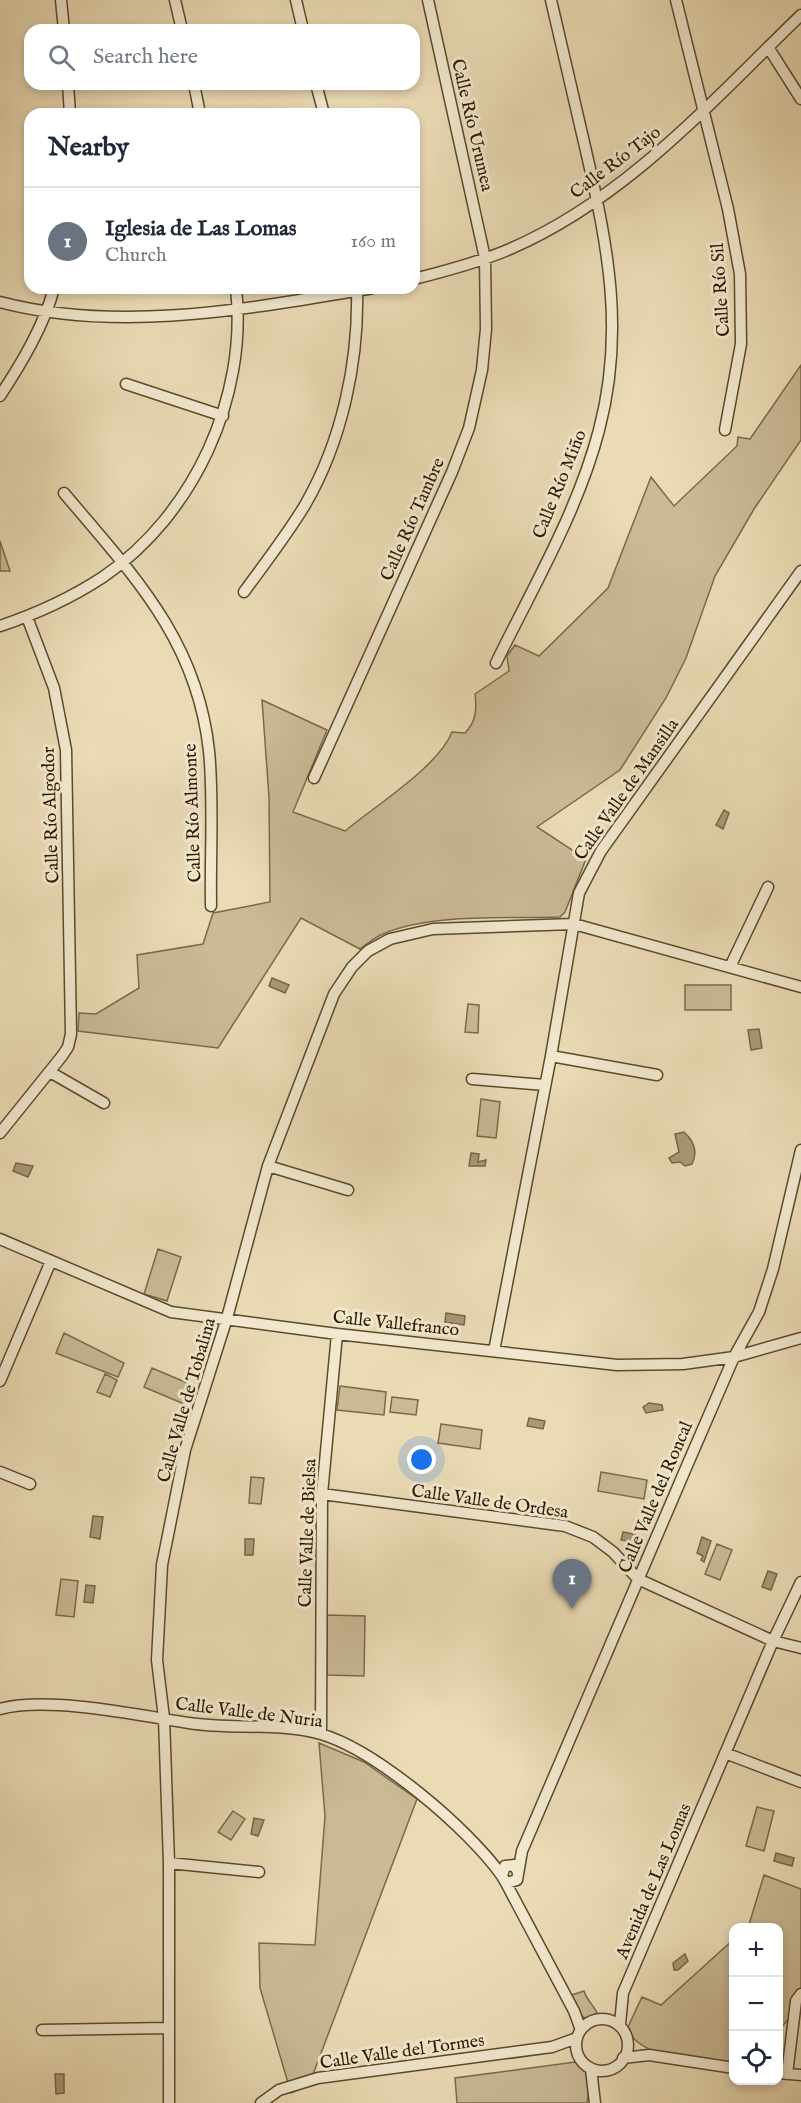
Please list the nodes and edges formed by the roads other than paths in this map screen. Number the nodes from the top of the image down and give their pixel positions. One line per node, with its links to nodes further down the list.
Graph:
1 (61, 0): 8 (street)
2 (175, 0): 9 (street)
3 (296, 0): 10 (street)
4 (428, 0): 21 (street, Calle Río Urumea)
5 (551, 0): 20 (street, Calle Río Miño)
6 (676, 0): 19 (street, Calle Río Sil)
7 (801, 15): 11 (street, Calle Río Tajo)
8 (63, 24)
9 (181, 24)
10 (302, 24)
11 (768, 48): 15 (street); 19 (street, Calle Río Tajo)
12 (68, 90): 16 (street)
13 (195, 90): 17 (street)
14 (318, 90): 18 (street)
15 (801, 99)
16 (70, 108)
17 (199, 108)
18 (322, 108)
19 (702, 113): 20 (street, Calle Río Tajo); 33 (street, Calle Río Sil)
20 (597, 200): 21 (street, Calle Río Tajo); 40 (street, Calle Río Miño)
21 (485, 258): 22 (street, Calle Río Tajo); 41 (street, Calle Río Tambre)
22 (420, 277)
23 (52, 294): 29 (street)
24 (237, 294): 28 (street)
25 (327, 294): 28 (street)
26 (357, 294): 37 (street)
27 (0, 302): 29 (street)
28 (238, 309): 29 (street); 32 (street)
29 (46, 311): 31 (street)
30 (126, 384): 32 (street)
31 (0, 396)
32 (223, 416): 35 (street)
33 (725, 430)
34 (64, 493): 35 (street, Calle Río Almonte)
35 (122, 561): 38 (street); 43 (street, Calle Río Almonte)
36 (801, 571): 44 (street, Calle Valle de Mansilla)
37 (244, 592)
38 (27, 617): 39 (street); 48 (street, Calle Río Algodor)
39 (0, 626)
40 (496, 663)
41 (314, 778)
42 (768, 887): 45 (street)
43 (211, 906)
44 (574, 924): 45 (street, Calle Valle de Tobalina); 47 (street, Calle Valle de Mansilla); 55 (street, Calle Valle de Tobalina)
45 (730, 967): 46 (street, Calle Valle de Tobalina)
46 (801, 987)
47 (551, 1056): 49 (street); 51 (street, Calle Valle de Mansilla)
48 (50, 1072): 52 (street); 53 (street, Calle Río Algodor)
49 (657, 1076)
50 (472, 1078): 51 (street)
51 (545, 1085): 62 (street, Calle Valle de Mansilla)
52 (104, 1103)
53 (0, 1133)
54 (801, 1150): 63 (street, Calle Valle del Roncal)
55 (268, 1166): 56 (street); 59 (street, Calle Valle de Tobalina)
56 (348, 1190)
57 (0, 1239): 58 (street, Calle Vallefranco)
58 (51, 1261): 59 (street, Calle Vallefranco); 64 (street)
59 (227, 1318): 60 (street, Calle Vallefranco); 73 (street, Calle Valle de Tobalina)
60 (337, 1334): 62 (street, Calle Vallefranco); 67 (street, Calle Valle de Bielsa)
61 (801, 1338): 63 (street, Calle Vallefranco)
62 (494, 1351): 63 (street, Calle Vallefranco)
63 (734, 1357): 68 (street, Calle Valle del Roncal)
64 (0, 1381)
65 (0, 1472): 66 (street)
66 (30, 1484)
67 (322, 1494): 68 (street, Calle Valle de Ordesa); 74 (street, Calle Valle de Bielsa)
68 (638, 1579): 70 (street, Calle Valle de Ordesa); 79 (street, Calle Valle del Roncal)
69 (801, 1582): 70 (street, Avenida de Las Lomas)
70 (773, 1641): 71 (street, Calle Valle de Ordesa); 75 (street, Avenida de Las Lomas)
71 (801, 1648)
72 (0, 1709): 73 (street, Calle Valle de Nuria)
73 (164, 1718): 74 (street, Calle Valle de Nuria); 77 (street, Calle Valle de Tobalina)
74 (321, 1734): 79 (street, Calle Valle de Nuria)
75 (725, 1753): 76 (street); 80 (street, Avenida de Las Lomas)
76 (801, 1782)
77 (169, 1863): 78 (street); 86 (street, Calle Valle de Tobalina)
78 (260, 1872)
79 (510, 1873): 82 (street)
80 (623, 1994): 83 (street); 85 (street, Avenida de Las Lomas)
81 (801, 1994): 97 (street)
82 (574, 2010): 84 (street); 88 (street)
83 (607, 2018): 84 (street); 85 (street)
84 (593, 2021): 88 (street)
85 (620, 2024): 89 (street)
86 (168, 2028): 87 (street); 100 (street, Calle Valle de Tobalina)
87 (42, 2030)
88 (579, 2034): 90 (street, Calle Valle del Tormes); 91 (street)
89 (628, 2039): 92 (street); 93 (street)
90 (552, 2047): 91 (street, Calle Valle del Tormes); 101 (street, Calle Valle del Tormes)
91 (577, 2050): 95 (street)
92 (649, 2055): 93 (street); 94 (street)
93 (623, 2058): 96 (street)
94 (729, 2067)
95 (591, 2069): 96 (street); 99 (street)
96 (607, 2071): 99 (street)
97 (783, 2073): 98 (street)
98 (801, 2075)
99 (595, 2099)
100 (170, 2103)
101 (261, 2103)

